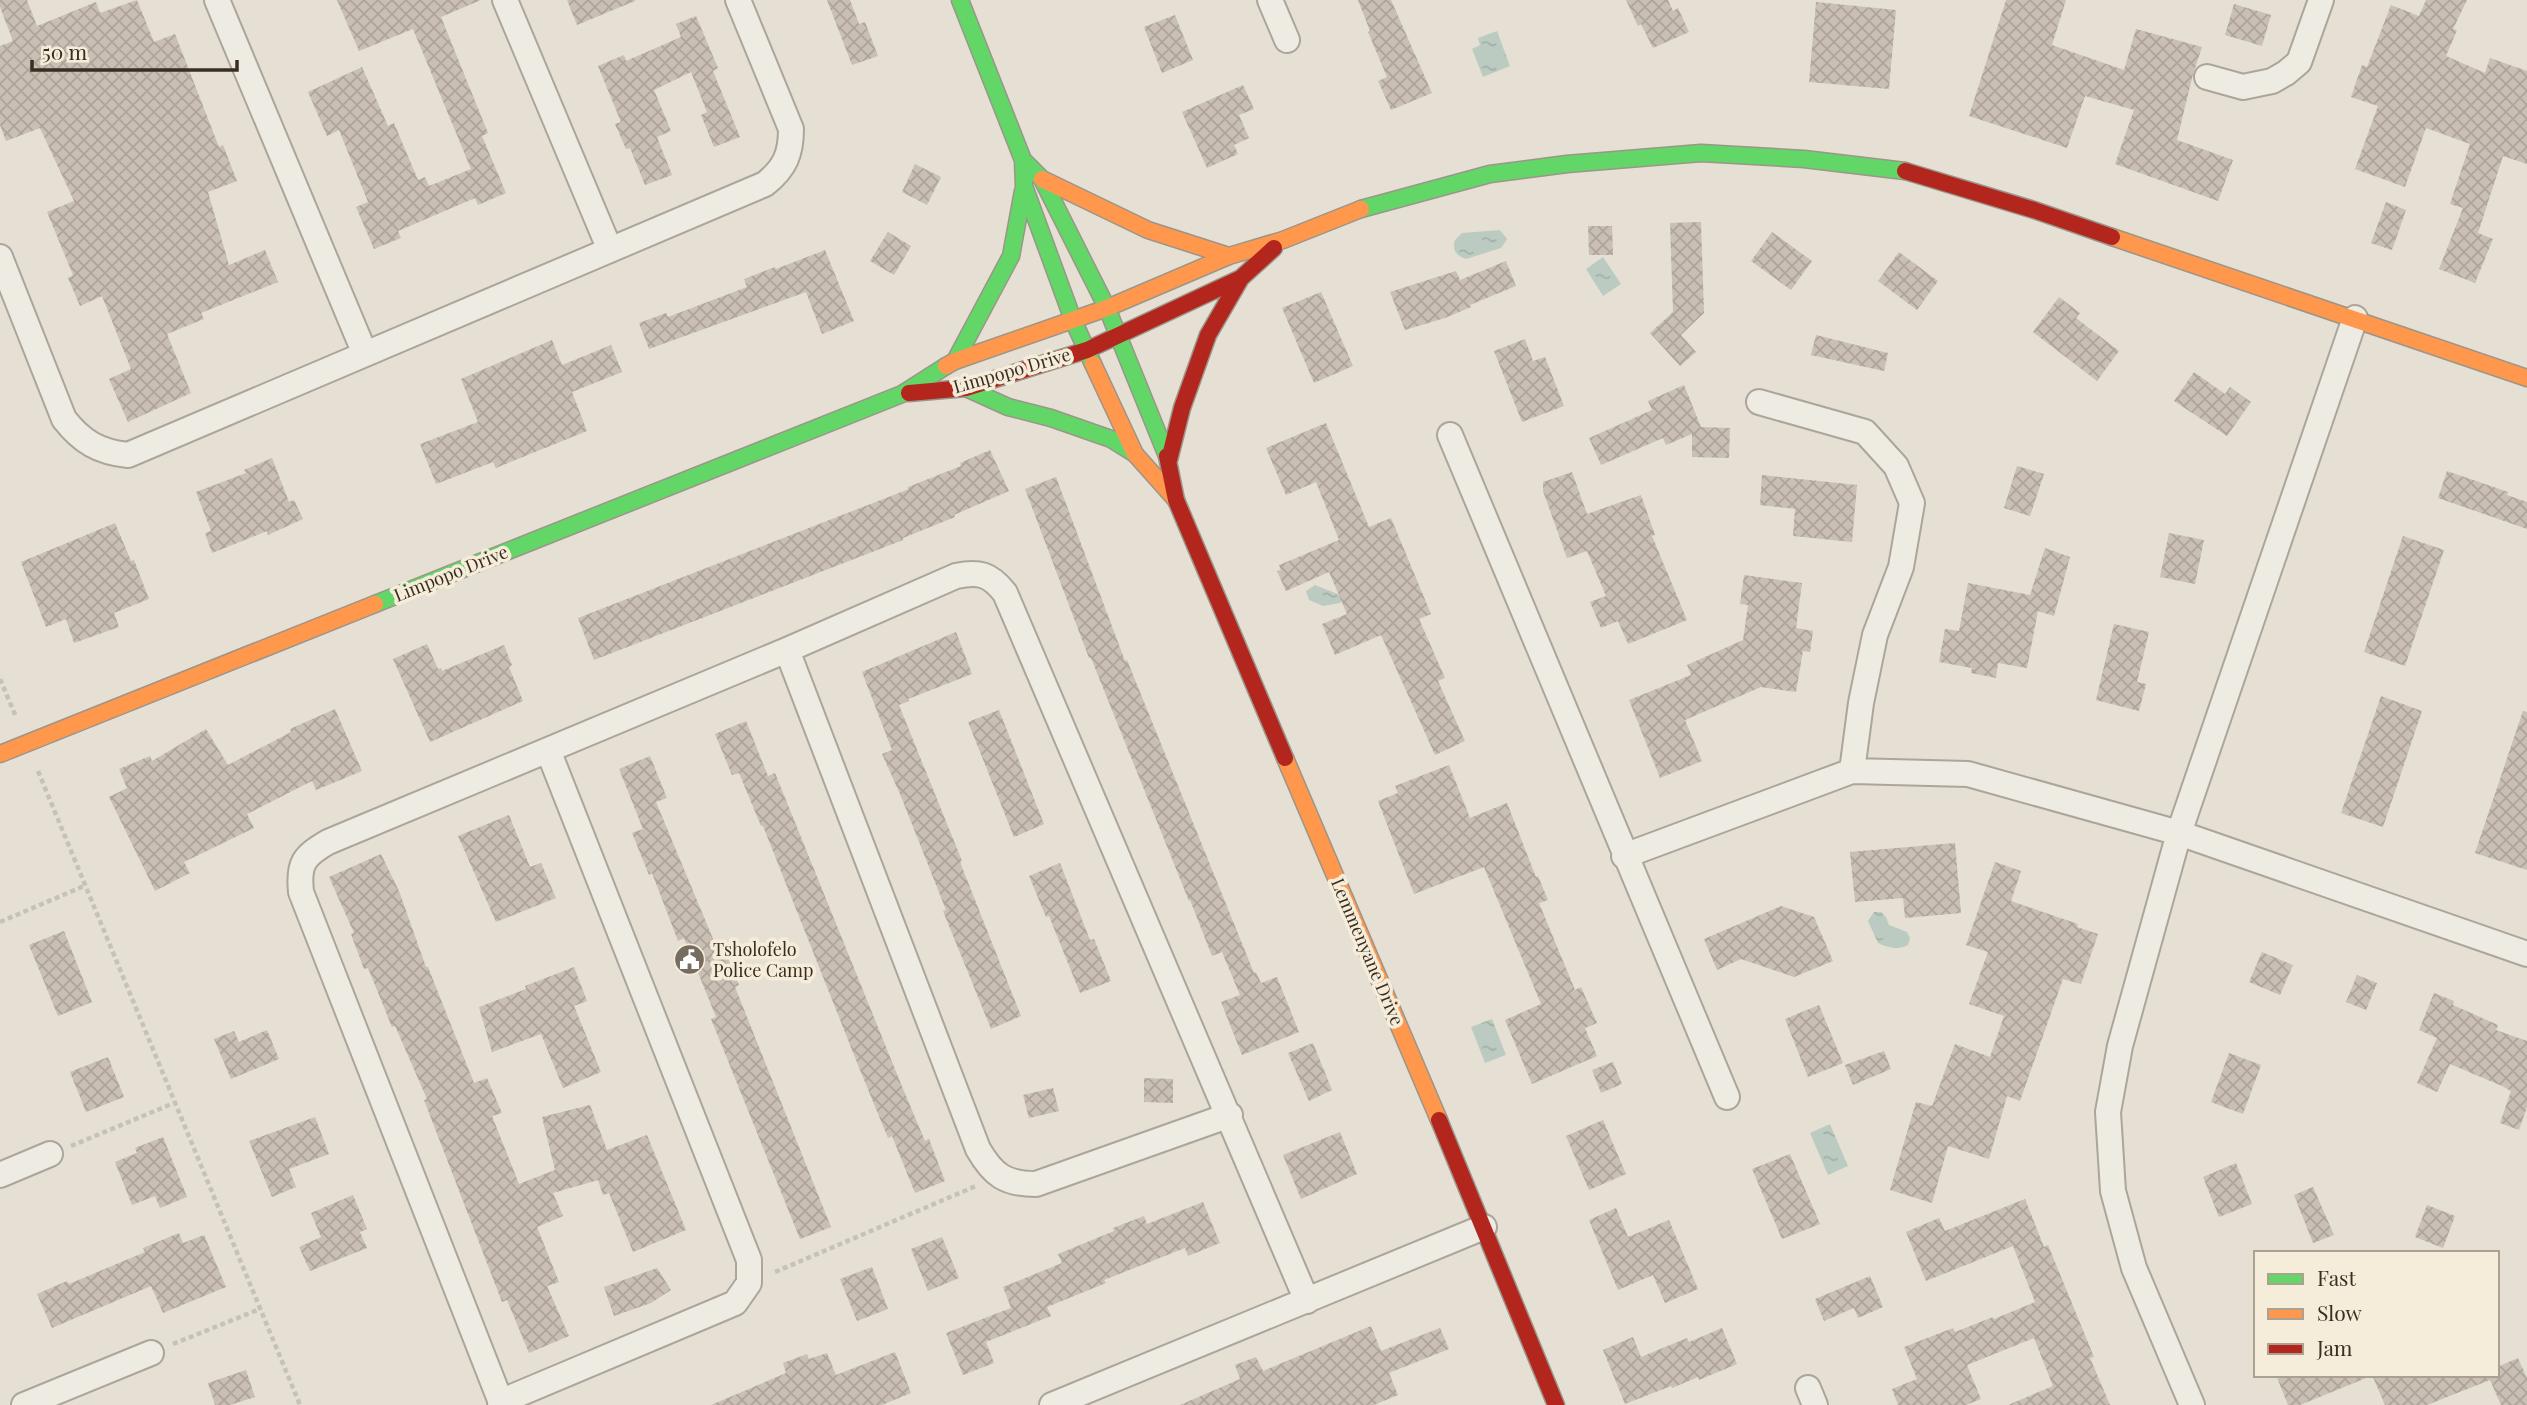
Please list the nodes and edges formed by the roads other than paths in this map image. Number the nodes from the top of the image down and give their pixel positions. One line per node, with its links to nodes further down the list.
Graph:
1 (217, 0): 22 (street)
2 (505, 0): 13 (street)
3 (738, 0): 13 (street)
4 (960, 0): 9 (street)
5 (1270, 0): 7 (street)
6 (2321, 0): 8 (street)
7 (1287, 40)
8 (2207, 77)
9 (1023, 160): 10 (street); 11 (street)
10 (1042, 179): 14 (street); 17 (street)
11 (1024, 186): 19 (street); 23 (street)
12 (1283, 240): 14 (street, Limpopo Drive); 16 (street); 18 (street)
13 (610, 250): 22 (street)
14 (1229, 256): 17 (street, Limpopo Drive)
15 (0, 257): 22 (street)
16 (1241, 278): 20 (street, Limpopo Drive); 30 (street)
17 (1107, 308): 19 (street, Limpopo Drive); 20 (street)
18 (2355, 318): 24 (street); 36 (street)
19 (1073, 320): 21 (street); 23 (street, Limpopo Drive)
20 (1118, 337): 21 (street, Limpopo Drive); 30 (street)
21 (1087, 350): 25 (street, Limpopo Drive); 29 (street)
22 (365, 354)
23 (955, 361): 26 (street, Limpopo Drive)
24 (2527, 377)
25 (966, 388): 26 (street, Limpopo Drive); 29 (street)
26 (902, 394): 34 (street, Limpopo Drive)
27 (1759, 402): 35 (street)
28 (1450, 435): 37 (street)
29 (1135, 454): 31 (street)
30 (1169, 460): 31 (street)
31 (1176, 500): 43 (street, Lemmenyane Drive)
32 (787, 650): 33 (street); 40 (street); 40 (street)
33 (548, 750): 47 (street); 47 (street)
34 (0, 754)
35 (1852, 771): 36 (street); 37 (street)
36 (2179, 833): 38 (street); 51 (street)
37 (1624, 856): 39 (street)
38 (2527, 954)
39 (1727, 1097)
40 (1230, 1115): 44 (street)
41 (50, 1154): 42 (street)
42 (0, 1175)
43 (1484, 1227): 44 (street); 50 (street, Lemmenyane Drive)
44 (1307, 1301): 46 (street)
45 (151, 1353): 48 (street)
46 (1095, 1397): 49 (street)
47 (501, 1404)
48 (24, 1405)
49 (1052, 1405)
50 (1556, 1405)
51 (2192, 1405)

